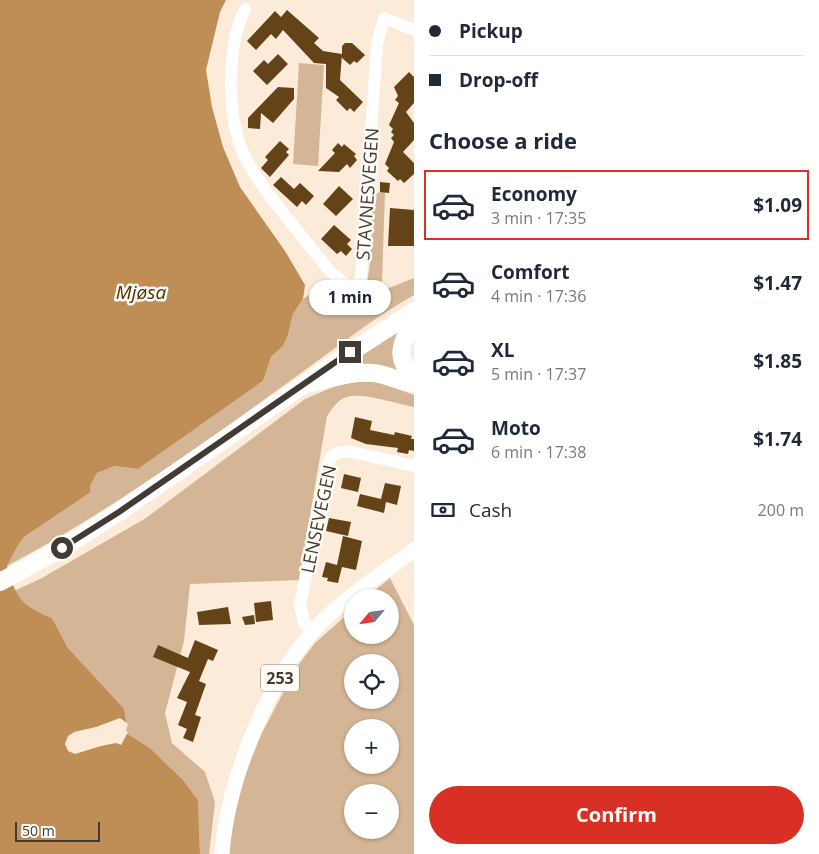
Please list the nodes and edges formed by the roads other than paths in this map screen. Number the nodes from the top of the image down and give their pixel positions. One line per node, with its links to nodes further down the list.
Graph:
1 (245, 9): 2 (street, STAVNESVEGEN)
2 (414, 30)
3 (414, 311): 7 (highway)
4 (414, 321): 5 (highway)
5 (414, 375)
6 (414, 383): 7 (highway)
7 (303, 385): 10 (highway)
8 (414, 466): 11 (street, LENSEVEGEN)
9 (414, 550): 11 (main road, 253)
10 (0, 582)
11 (314, 630): 12 (main road, 253)
12 (222, 854)

